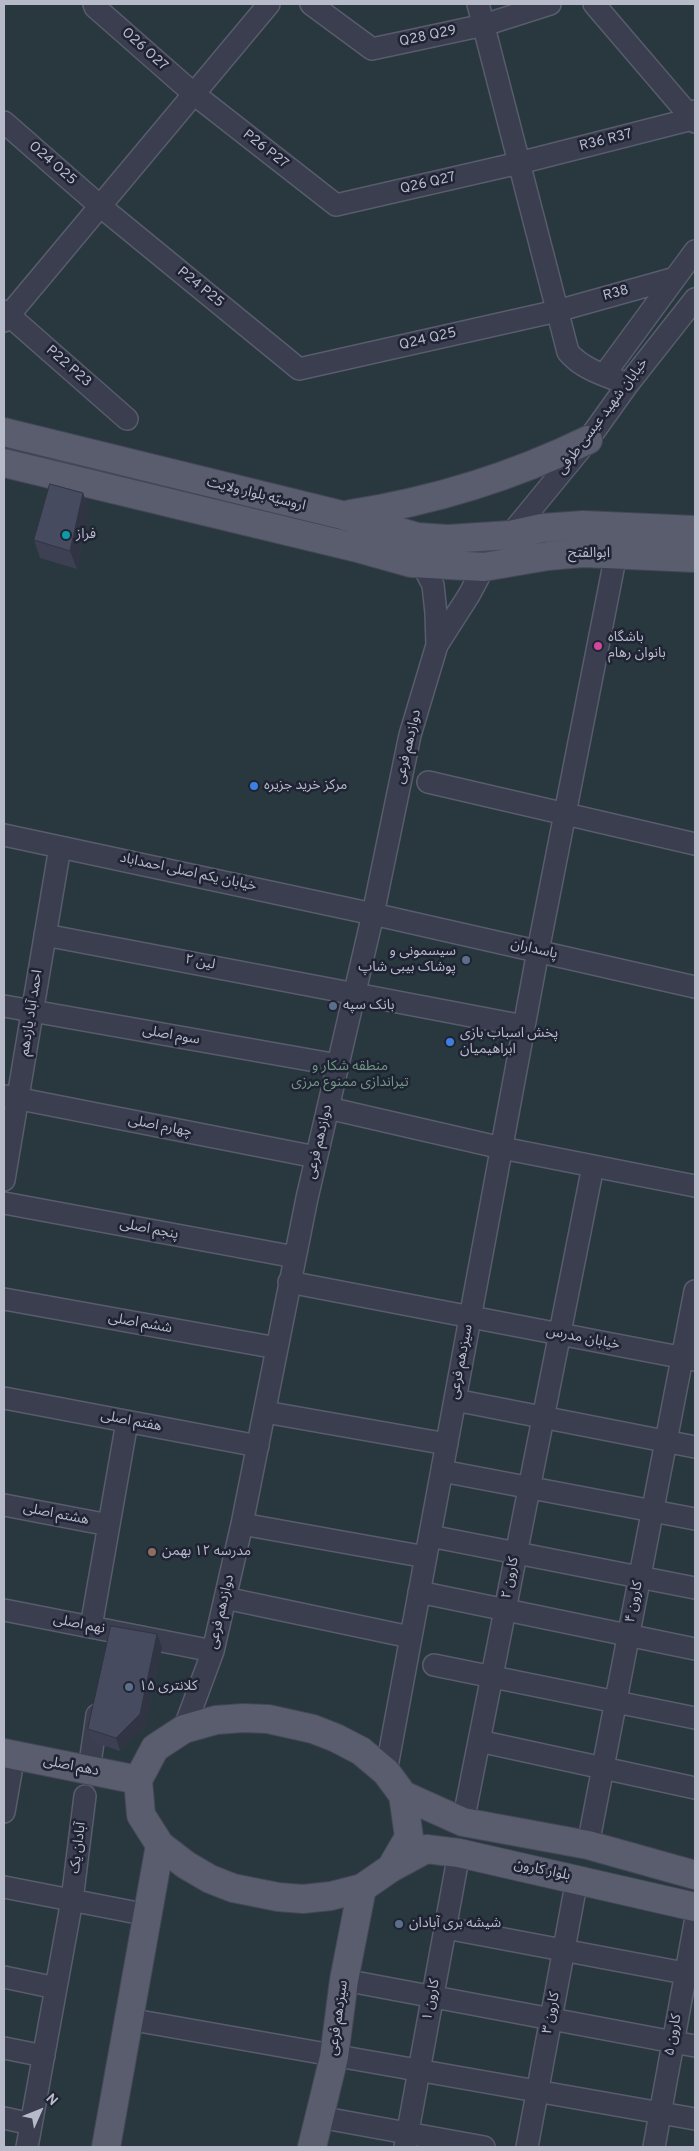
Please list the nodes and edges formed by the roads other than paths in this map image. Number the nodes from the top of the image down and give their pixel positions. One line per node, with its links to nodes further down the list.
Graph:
1 (269, 4): 8 (street)
2 (311, 4): 7 (street, Q28 Q29)
3 (478, 4): 7 (street)
4 (550, 4): 7 (street, Q28 Q29)
5 (594, 4): 9 (street)
6 (95, 5): 8 (street, O26 O27)
7 (484, 25): 11 (street)
8 (194, 94): 12 (street, P26 P27); 13 (street)
9 (694, 117): 11 (street, R36 R37)
10 (4, 122): 13 (street, O24 O25)
11 (519, 163): 12 (street, Q26 Q27); 17 (street)
12 (336, 205)
13 (100, 206): 18 (street); 19 (street, P24 P25)
14 (695, 251): 15 (street)
15 (675, 278): 17 (street, R38); 20 (street)
16 (695, 299): 21 (street, خیابان شهید عیسی طرفی)
17 (557, 311): 19 (street, Q24 Q25); 20 (street)
18 (5, 316): 22 (street, P22 P23)
19 (299, 369)
20 (604, 376): 21 (street)
21 (628, 384): 24 (street, خیابان شهید عیسی طرفی)
22 (127, 419)
23 (4, 432): 25 (main road, اروسیّه بلوار ولایت)
24 (588, 440): 30 (main road); 32 (street, خیابان شهید عیسی طرفی)
25 (118, 460): 27 (main road, اروسیّه بلوار ولایت); 28 (main road)
26 (4, 463): 28 (main road, اروسیّه بلوار ولایت)
27 (170, 474): 29 (main road); 30 (main road, اروسیّه بلوار ولایت)
28 (110, 489): 29 (main road, اروسیّه بلوار ولایت)
29 (164, 502): 35 (main road, اروسیّه بلوار ولایت)
30 (342, 515): 32 (main road, اروسیّه بلوار ولایت)
31 (695, 530): 32 (main road, ابوالفتح)
32 (510, 535): 36 (main road)
33 (616, 554): 34 (main road, ابوالفتح); 36 (main road, ابوالفتح); 39 (street, سیزدهم فرعی)
34 (695, 558)
35 (422, 564): 36 (main road, اروسیّه بلوار ولایت); 37 (street)
36 (484, 567): 37 (street, دوازدهم فرعی)
37 (436, 645): 43 (street, دوازدهم فرعی)
38 (428, 782): 39 (street)
39 (565, 813): 41 (street); 45 (street, سیزدهم فرعی)
40 (4, 835): 42 (street, خیابان یکم اصلی احمداباد)
41 (695, 844)
42 (60, 847): 43 (street, خیابان یکم اصلی احمداباد); 44 (street, احمد آباد یازدهم)
43 (373, 914): 45 (street, پاسداران); 47 (street, دوازدهم فرعی)
44 (45, 935): 47 (street, لین ۲); 49 (street, احمد آباد یازدهم)
45 (538, 951): 46 (street, پاسداران); 50 (street, سیزدهم فرعی)
46 (695, 987)
47 (354, 992): 50 (street, لین ۲); 51 (street, دوازدهم فرعی)
48 (4, 1006): 49 (street, سوم اصلی)
49 (32, 1011): 51 (street, سوم اصلی); 52 (street, احمد آباد یازدهم)
50 (524, 1026): 54 (street, سیزدهم فرعی)
51 (338, 1065): 53 (street, دوازدهم فرعی)
52 (11, 1097): 55 (street, چهارم اصلی); 57 (street, احمد آباد یازدهم)
53 (328, 1108): 54 (street); 55 (street, دوازدهم فرعی)
54 (502, 1148): 56 (street); 64 (street, سیزدهم فرعی)
55 (316, 1157): 60 (street, دوازدهم فرعی)
56 (593, 1166): 58 (street); 65 (street, کارون ۲)
57 (4, 1180)
58 (695, 1186)
59 (4, 1203): 60 (street, پنجم اصلی)
60 (295, 1257): 61 (street, دوازدهم فرعی)
61 (289, 1282): 64 (street, خیابان مدرس); 66 (street, دوازدهم فرعی)
62 (695, 1291): 67 (street, کارون ۴)
63 (4, 1299): 66 (street, ششم اصلی)
64 (470, 1317): 65 (street, خیابان مدرس); 69 (street, سیزدهم فرعی)
65 (559, 1334): 67 (street, خیابان مدرس); 71 (street, کارون ۲)
66 (277, 1348): 70 (street, دوازدهم فرعی)
67 (689, 1359): 73 (street, کارون ۴)
68 (4, 1398): 72 (street, هفتم اصلی)
69 (455, 1400): 71 (street); 74 (street, سیزدهم فرعی)
70 (265, 1412): 74 (street); 75 (street, دوازدهم فرعی)
71 (543, 1417): 73 (street); 78 (street, کارون ۲)
72 (127, 1422): 75 (street, هفتم اصلی); 83 (street)
73 (666, 1442): 76 (street); 80 (street, کارون ۴)
74 (447, 1444): 77 (street, سیزدهم فرعی)
75 (258, 1446): 82 (street, دوازدهم فرعی)
76 (695, 1447)
77 (442, 1471): 78 (street); 84 (street, سیزدهم فرعی)
78 (529, 1488): 80 (street); 85 (street, کارون ۲)
79 (4, 1505): 83 (street, هشتم اصلی)
80 (652, 1511): 81 (street); 87 (street, کارون ۴)
81 (695, 1519)
82 (242, 1524): 86 (street); 90 (street, دوازدهم فرعی)
83 (109, 1526): 94 (street)
84 (430, 1536): 85 (street); 86 (street, سیزدهم فرعی)
85 (516, 1552): 87 (street); 92 (street, کارون ۲)
86 (426, 1557): 89 (street, سیزدهم فرعی)
87 (640, 1577): 88 (street); 93 (street, کارون ۴)
88 (695, 1588)
89 (420, 1592): 92 (street); 95 (street, سیزدهم فرعی)
90 (225, 1598): 95 (street); 97 (street, دوازدهم فرعی)
91 (4, 1610): 94 (street, نهم اصلی)
92 (505, 1610): 93 (street); 99 (street, کارون ۲)
93 (628, 1635): 96 (street); 101 (street, کارون ۴)
94 (103, 1636): 97 (street, نهم اصلی)
95 (410, 1637): 107 (street, سیزدهم فرعی)
96 (695, 1649)
97 (213, 1651): 103 (street, دوازدهم فرعی)
98 (434, 1665): 99 (street)
99 (492, 1677): 101 (street); 104 (street, کارون ۲)
100 (100, 1696): 109 (street, آبادان یک)
101 (616, 1702): 102 (street); 106 (street, کارون ۴)
102 (695, 1718)
103 (184, 1729): 107 (main road); 108 (main road)
104 (479, 1742): 106 (street); 113 (street, کارون ۲)
105 (7, 1763): 109 (main road, دهم اصلی); 112 (street)
106 (603, 1768): 110 (street); 115 (street, کارون ۴)
107 (386, 1772): 111 (main road)
108 (138, 1780): 109 (main road, دهم اصلی); 114 (main road)
109 (87, 1783): 122 (street, آبادان یک)
110 (695, 1788)
111 (404, 1795): 113 (main road); 117 (main road)
112 (4, 1812)
113 (463, 1822): 115 (main road)
114 (160, 1845): 121 (main road); 124 (main road)
115 (588, 1845): 118 (main road)
116 (459, 1853): 117 (main road, بلوار کارون); 119 (main road, بلوار کارون); 126 (street, کارون ۱)
117 (391, 1868): 121 (main road, بلوار کارون)
118 (695, 1876)
119 (577, 1879): 123 (main road, بلوار کارون); 127 (street, کارون ۳)
120 (4, 1887): 122 (street)
121 (362, 1888): 130 (main road, سیزدهم فرعی)
122 (72, 1900): 124 (street); 131 (street, آبادان یک)
123 (695, 1907)
124 (148, 1915): 133 (main road)
125 (695, 1923): 128 (street, کارون ۵)
126 (446, 1928): 127 (street); 132 (street, کارون ۱)
127 (564, 1950): 128 (street); 134 (street, کارون ۳)
128 (691, 1974): 135 (street, کارون ۵)
129 (4, 1977): 131 (street)
130 (344, 1980): 132 (street); 139 (main road, سیزدهم فرعی)
131 (56, 1988): 138 (street, آبادان یک)
132 (433, 1997): 134 (street); 140 (street, کارون ۱)
133 (128, 2019): 139 (street); 149 (main road)
134 (551, 2019): 135 (street); 141 (street, کارون ۳)
135 (673, 2042): 136 (street); 142 (street, کارون ۵)
136 (695, 2046)
137 (4, 2048): 138 (street)
138 (44, 2056): 146 (street, آبادان یک)
139 (334, 2057): 140 (street); 144 (main road, سیزدهم فرعی)
140 (419, 2072): 141 (street); 147 (street, کارون ۱)
141 (537, 2092): 142 (street); 152 (street, کارون ۳)
142 (660, 2113): 145 (street); 153 (street, کارون ۵)
143 (4, 2118): 146 (street)
144 (319, 2118): 147 (street); 150 (main road, سیزدهم فرعی)
145 (695, 2119)
146 (31, 2124): 148 (street, آبادان یک)
147 (406, 2140): 151 (street)
148 (27, 2147)
149 (106, 2147)
150 (312, 2147)
151 (484, 2147)
152 (527, 2147)
153 (654, 2147)

